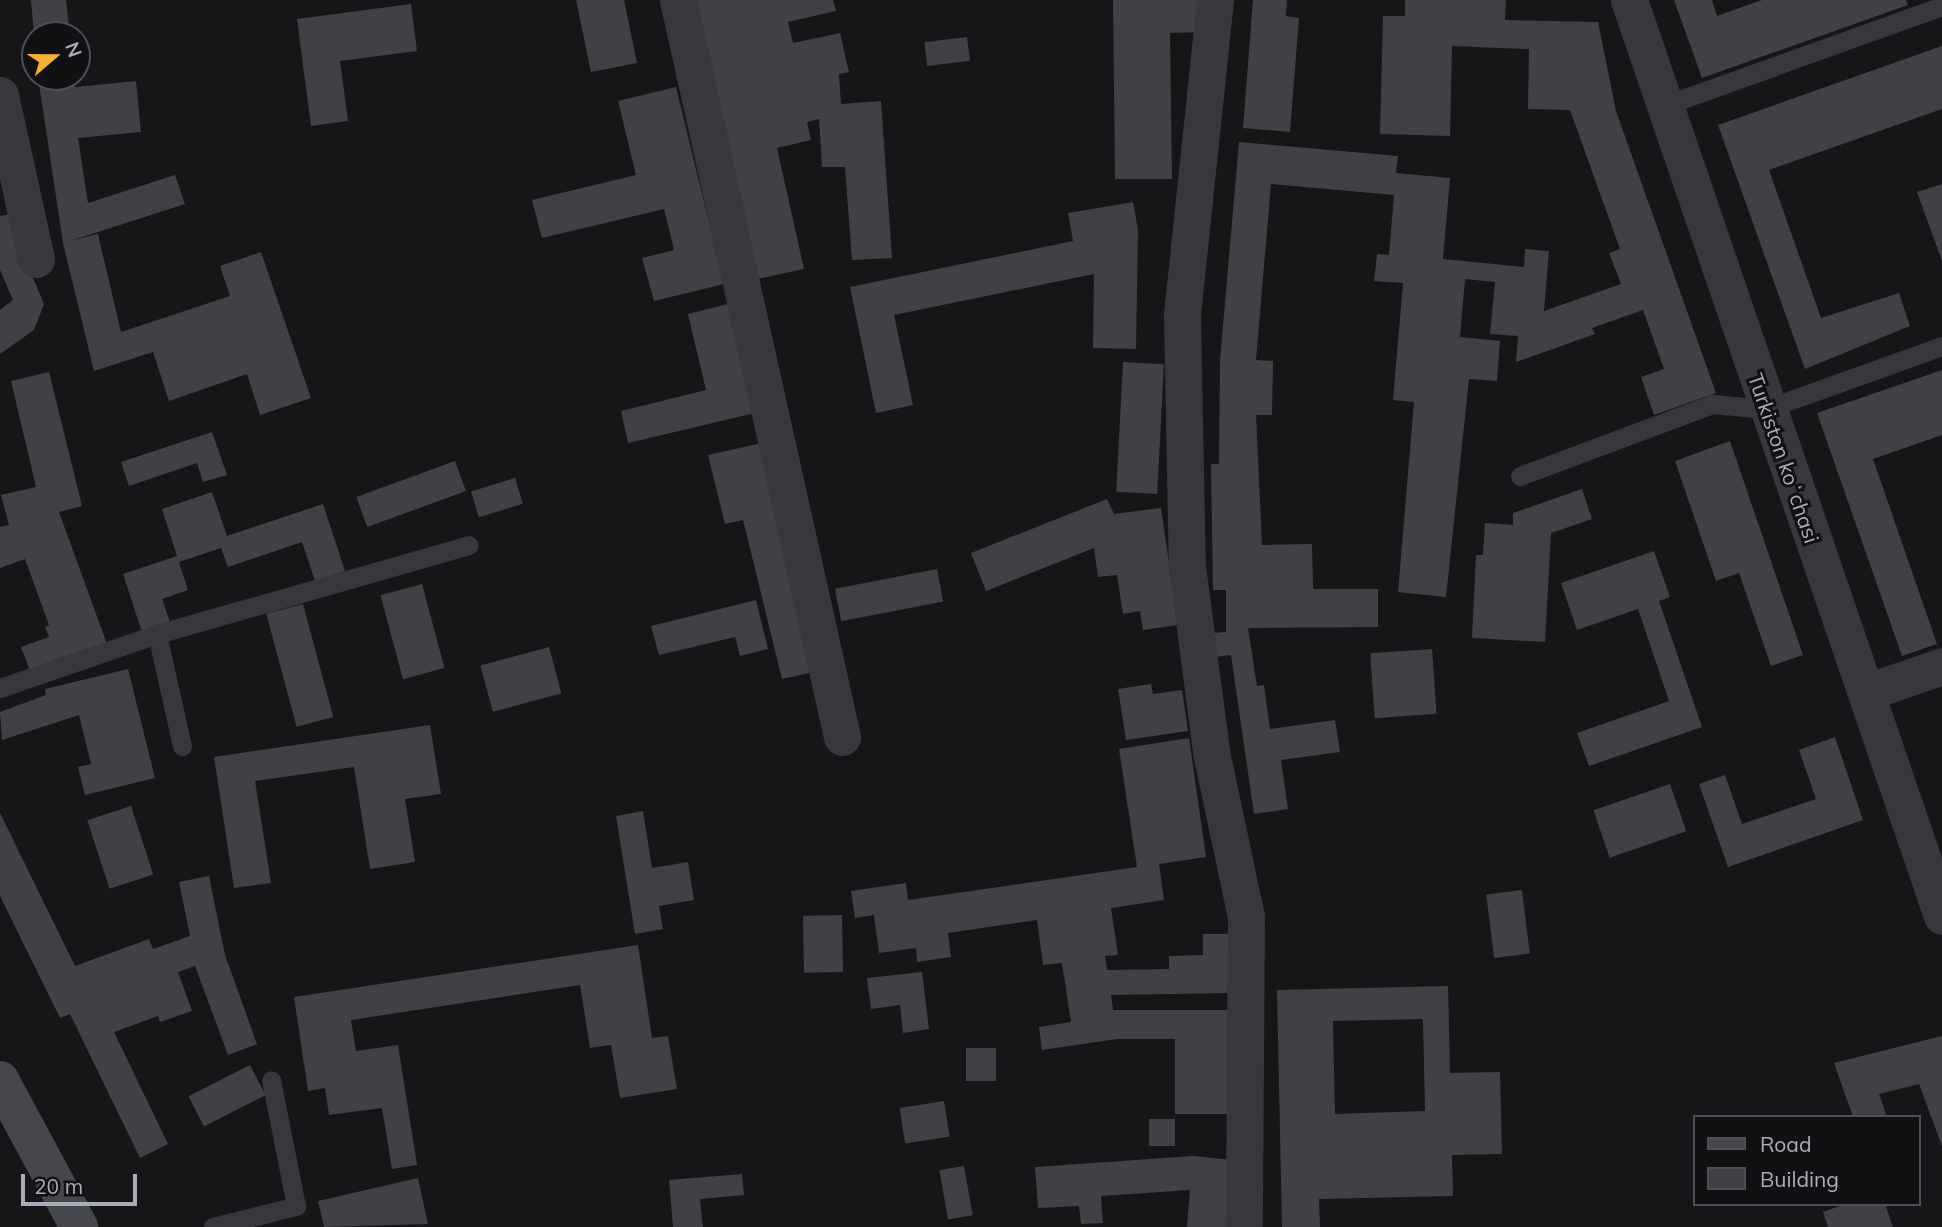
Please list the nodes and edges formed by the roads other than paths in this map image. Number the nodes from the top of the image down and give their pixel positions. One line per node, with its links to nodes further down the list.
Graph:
1 (678, 0): 16 (street)
2 (1215, 0): 23 (street)
3 (1629, 0): 6 (street, Turkiston koʻchasi)
4 (1942, 6): 6 (lane)
5 (0, 94): 7 (street)
6 (1663, 106): 9 (street, Turkiston koʻchasi)
7 (36, 258)
8 (1942, 346): 9 (lane)
9 (1766, 409): 10 (lane); 15 (street, Turkiston koʻchasi)
10 (1520, 476)
11 (469, 545): 12 (lane)
12 (157, 634): 14 (lane); 17 (lane)
13 (1942, 666): 15 (street)
14 (0, 688)
15 (1867, 692): 18 (street, Turkiston koʻchasi)
16 (842, 737)
17 (182, 746)
18 (1942, 916)
19 (0, 1080): 21 (main road)
20 (271, 1080): 22 (lane)
21 (79, 1227)
22 (213, 1227)
23 (1244, 1227)

